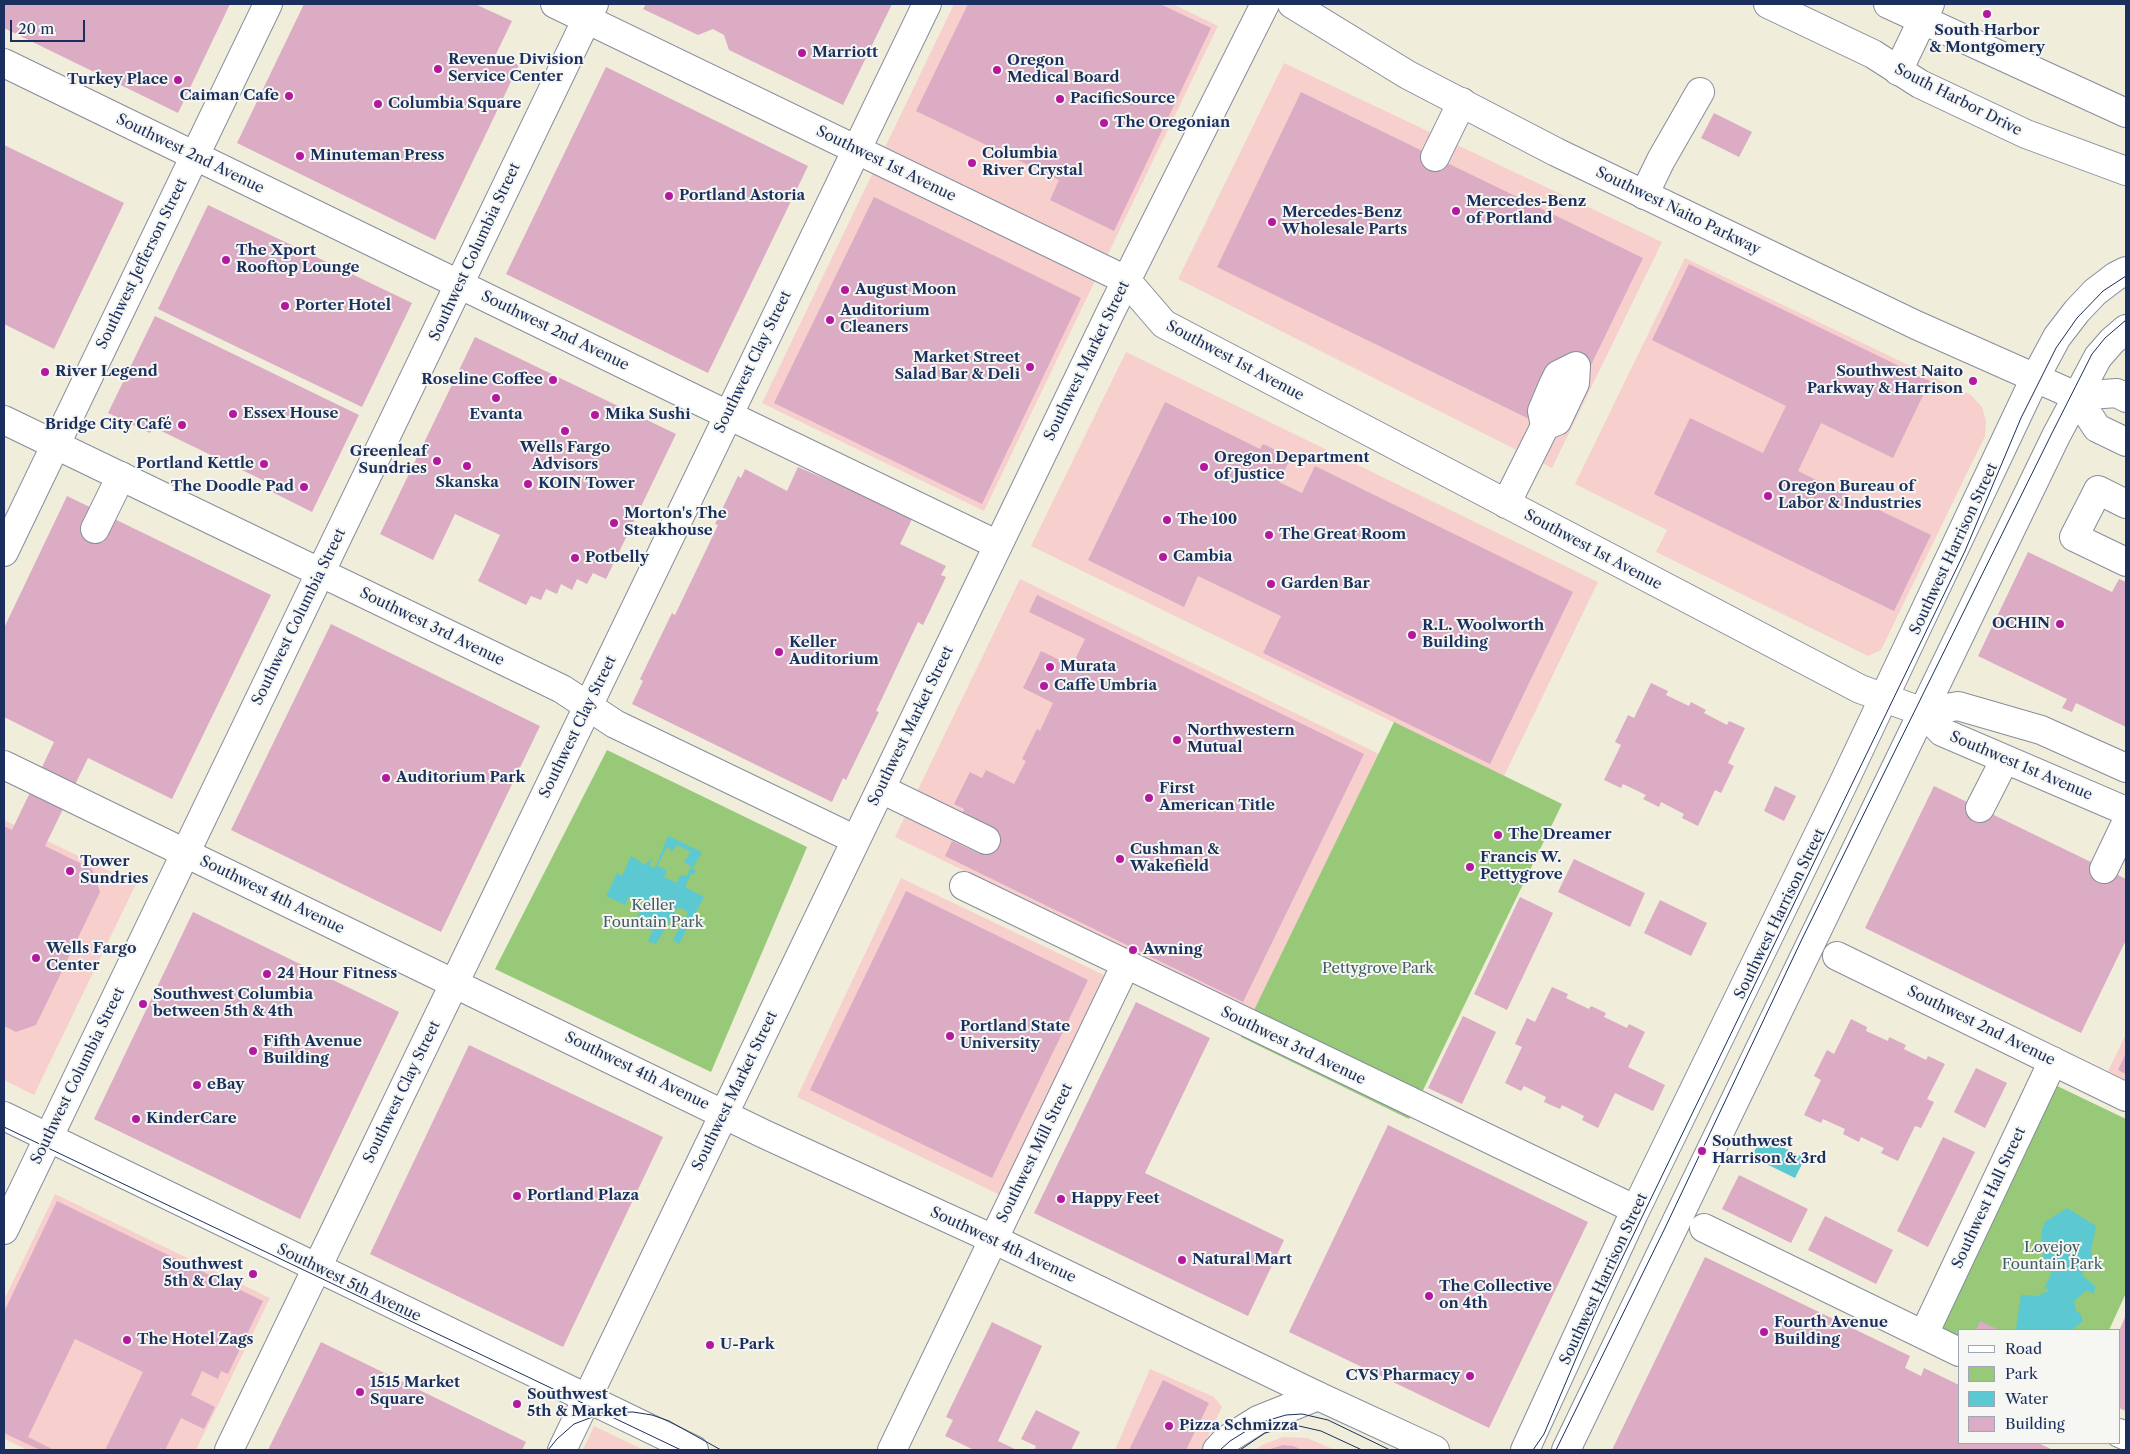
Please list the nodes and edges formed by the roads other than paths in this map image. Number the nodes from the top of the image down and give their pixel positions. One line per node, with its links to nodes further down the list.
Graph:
1 (268, 4): 16 (main road, Southwest Jefferson Street)
2 (555, 4): 8 (main road, Southwest 1st Avenue)
3 (927, 4): 15 (main road, Southwest Clay Street)
4 (1265, 4): 21 (main road, Southwest Market Street)
5 (1292, 4): 13 (main road, Southwest Naito Parkway)
6 (1768, 4): 11 (main road, South Harbor Drive)
7 (1888, 4): 9 (main road)
8 (591, 12): 15 (main road, Southwest 1st Avenue); 22 (main road, Southwest Columbia Street)
9 (1926, 12): 11 (main road); 14 (main road)
10 (4, 63): 16 (main road, Southwest 2nd Avenue)
11 (1898, 70): 18 (main road, South Harbor Drive)
12 (1700, 92): 19 (main road)
13 (1462, 102): 17 (main road); 19 (main road, Southwest Naito Parkway)
14 (2126, 113)
15 (856, 150): 21 (main road, Southwest 1st Avenue); 27 (main road, Southwest Clay Street)
16 (194, 156): 22 (main road, Southwest 2nd Avenue); 31 (main road, Southwest Jefferson Street)
17 (1435, 157)
18 (2126, 171)
19 (1644, 195): 24 (main road, Southwest Naito Parkway)
20 (2126, 271): 24 (main road, Southwest Harrison Street)
21 (1126, 280): 33 (main road, Southwest 1st Avenue); 36 (main road, Southwest Market Street)
22 (460, 284): 27 (main road, Southwest 2nd Avenue); 39 (main road, Southwest Columbia Street)
23 (2126, 329): 25 (main road)
24 (2035, 378): 25 (main road, Southwest Naito Parkway); 40 (main road, Southwest Harrison Street)
25 (2076, 396): 26 (main road, Southwest Naito Parkway); 30 (main road); 42 (main road)
26 (2126, 398)
27 (728, 415): 36 (main road, Southwest 2nd Avenue); 41 (main road, Southwest Clay Street)
28 (4, 420): 31 (main road, Southwest 3rd Avenue)
29 (1545, 426): 33 (main road)
30 (2126, 442)
31 (56, 444): 32 (main road, Southwest 3rd Avenue); 37 (main road, Southwest Jefferson Street)
32 (121, 476): 35 (main road); 39 (main road, Southwest 3rd Avenue)
33 (1506, 504): 40 (main road, Southwest 1st Avenue)
34 (2126, 504): 38 (main road)
35 (95, 529)
36 (998, 545): 46 (main road, Southwest Market Street)
37 (4, 552)
38 (2126, 562)
39 (320, 573): 41 (main road, Southwest 3rd Avenue); 52 (main road, Southwest Columbia Street)
40 (1884, 698): 42 (main road, Southwest 1st Avenue); 78 (main road, Southwest Harrison Street)
41 (587, 706): 50 (main road, Southwest 3rd Avenue); 57 (main road, Southwest Clay Street)
42 (1923, 712): 43 (main road, Southwest 1st Avenue); 45 (main road, Southwest 1st Avenue); 79 (main road)
43 (2004, 760): 47 (main road); 48 (main road, Southwest 1st Avenue)
44 (4, 765): 52 (main road, Southwest 4th Avenue)
45 (2126, 768)
46 (881, 789): 50 (main road, Southwest Market Street); 51 (main road)
47 (1980, 808)
48 (2126, 811)
49 (2126, 823): 53 (main road)
50 (856, 840): 60 (main road, Southwest Market Street)
51 (986, 840)
52 (185, 853): 57 (main road, Southwest 4th Avenue); 62 (main road, Southwest Columbia Street)
53 (2104, 869)
54 (964, 886): 56 (main road, Southwest 3rd Avenue)
55 (1836, 956): 58 (main road, Southwest 2nd Avenue)
56 (1126, 964): 63 (main road, Southwest 3rd Avenue); 66 (main road, Southwest Mill Street)
57 (454, 983): 60 (main road, Southwest 4th Avenue); 67 (main road, Southwest Clay Street)
58 (2053, 1061): 59 (main road, Southwest 2nd Avenue); 68 (main road, Southwest Hall Street)
59 (2126, 1097)
60 (724, 1114): 66 (main road, Southwest 4th Avenue); 71 (main road, Southwest Market Street)
61 (4, 1116): 62 (main road, Southwest 5th Avenue)
62 (48, 1137): 65 (main road, Southwest Columbia Street); 67 (main road, Southwest 5th Avenue)
63 (1624, 1204)
64 (1704, 1228): 68 (main road)
65 (4, 1230)
66 (993, 1239): 70 (main road, Southwest 4th Avenue); 75 (main road, Southwest Mill Street)
67 (317, 1268): 71 (main road, Southwest 5th Avenue); 72 (main road, Southwest Clay Street)
68 (1924, 1334): 69 (main road)
69 (1958, 1351)
70 (1318, 1396): 76 (main road); 77 (main road, Southwest 4th Avenue)
71 (587, 1398): 73 (main road, Southwest Market Street); 74 (main road, Southwest 5th Avenue)
72 (229, 1450)
73 (562, 1450)
74 (694, 1450)
75 (892, 1450)
76 (1217, 1450)
77 (1435, 1450)
78 (1525, 1450)
79 (1566, 1450)

